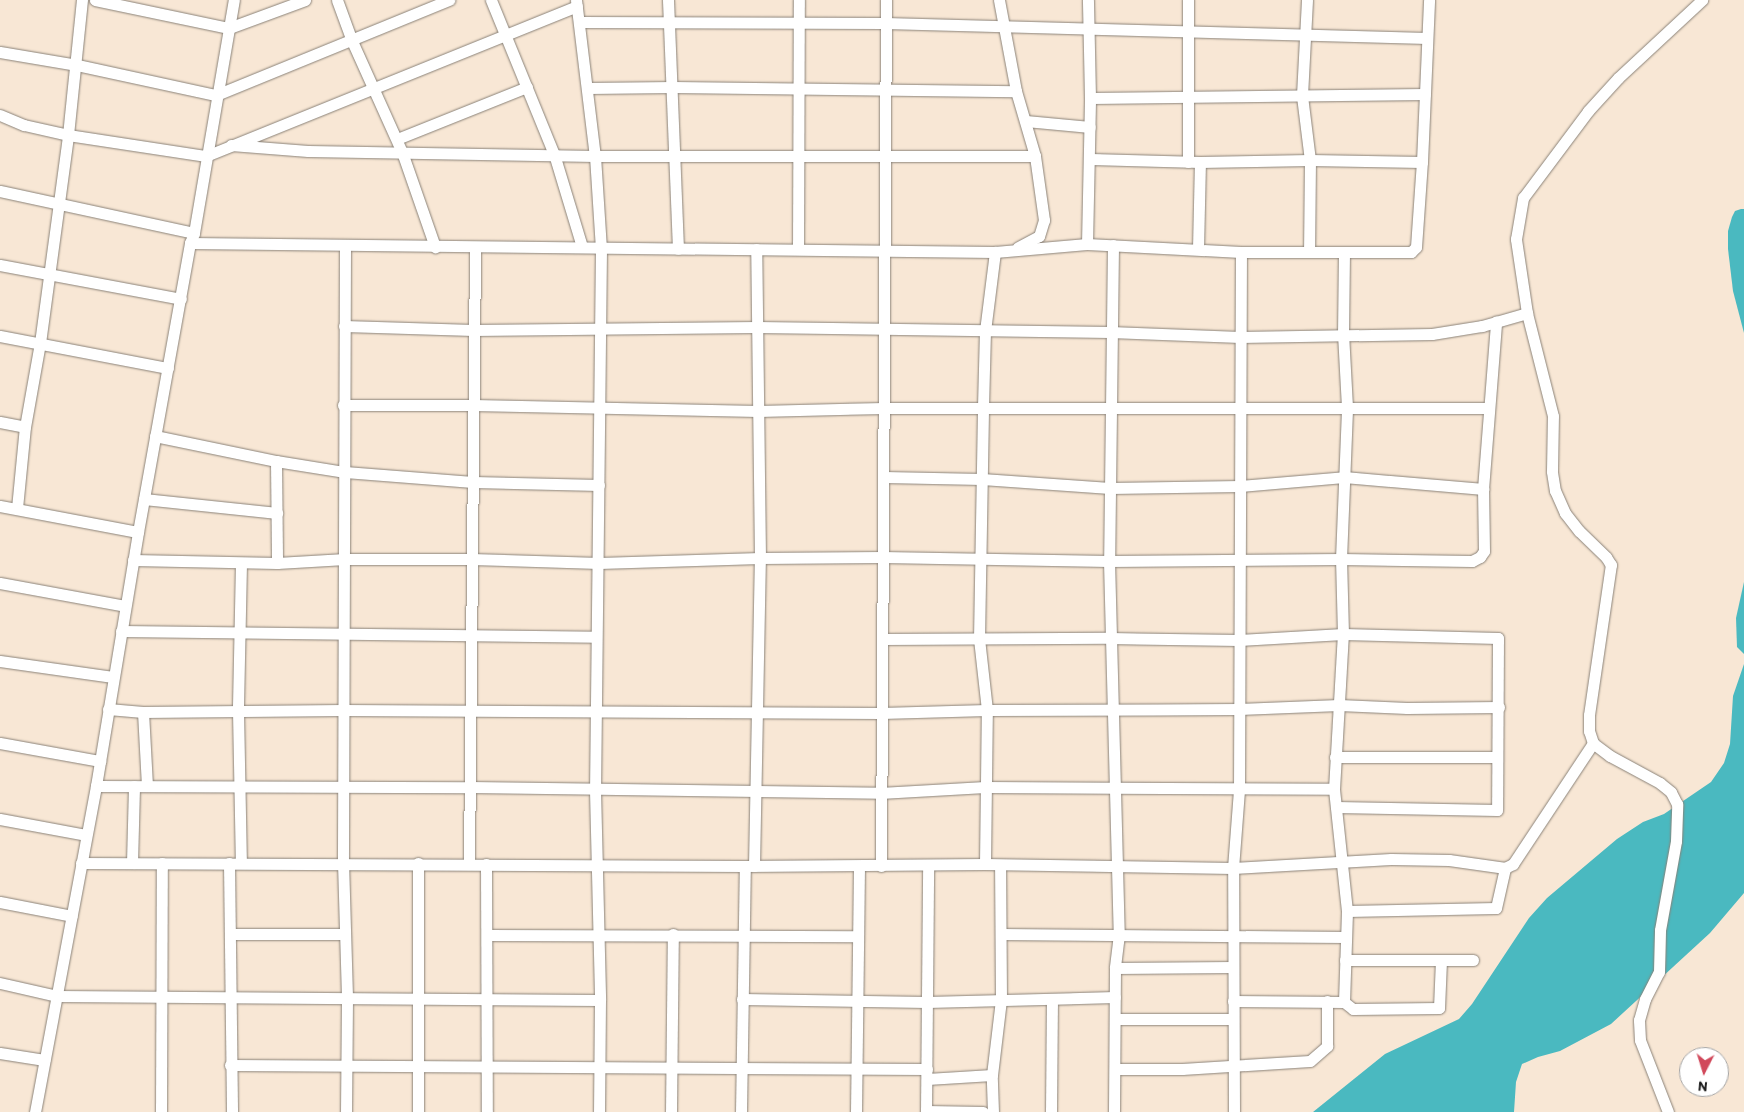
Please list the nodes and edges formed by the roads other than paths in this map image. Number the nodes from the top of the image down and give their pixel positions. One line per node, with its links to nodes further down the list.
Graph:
1 (82, 0): 31 (street)
2 (95, 0): 23 (street)
3 (234, 0): 23 (street)
4 (305, 0): 23 (street)
5 (337, 0): 29 (street)
6 (449, 0): 29 (street)
7 (491, 0): 26 (street)
8 (668, 0): 18 (street)
9 (799, 0): 20 (street)
10 (886, 0): 21 (street)
11 (999, 0): 22 (street)
12 (1088, 0): 24 (street)
13 (1188, 0): 25 (street)
14 (1308, 0): 27 (street)
15 (1429, 0): 28 (street)
16 (1702, 0): 86 (street)
17 (577, 3): 19 (street); 26 (street)
18 (670, 21): 19 (street); 20 (street); 33 (street)
19 (580, 22): 35 (street)
20 (799, 23): 21 (street); 36 (street)
21 (885, 23): 22 (street); 37 (street)
22 (1004, 27): 24 (street); 38 (street)
23 (229, 28): 40 (street)
24 (1088, 29): 25 (street); 42 (street)
25 (1189, 30): 27 (street); 43 (street)
26 (506, 35): 32 (street); 34 (street)
27 (1306, 35): 28 (street); 41 (street)
28 (1427, 38): 39 (street)
29 (352, 40): 34 (street); 40 (street)
30 (0, 52): 31 (street)
31 (77, 65): 40 (street); 47 (street)
32 (526, 87): 48 (street); 51 (street)
33 (673, 87): 35 (street); 36 (street); 52 (street)
34 (375, 88): 48 (street); 49 (street)
35 (588, 88): 56 (street)
36 (798, 88): 37 (street); 53 (street)
37 (885, 88): 38 (street); 54 (street)
38 (1016, 90): 45 (street)
39 (1426, 94): 41 (street); 62 (street)
40 (216, 95): 55 (street)
41 (1302, 96): 43 (street); 59 (street)
42 (1090, 98): 43 (street); 46 (street)
43 (1189, 98): 60 (street)
44 (0, 115): 47 (street)
45 (1026, 121): 46 (street); 57 (street)
46 (1090, 127): 58 (street)
47 (68, 135): 55 (street); 64 (street)
48 (397, 139): 50 (street)
49 (231, 145): 50 (street); 55 (street)
50 (402, 152): 51 (street); 69 (street)
51 (554, 154): 56 (street); 71 (street)
52 (675, 154): 53 (street); 56 (street); 73 (street)
53 (797, 154): 54 (street); 76 (street)
54 (885, 155): 57 (street); 77 (street)
55 (206, 156): 65 (street)
56 (595, 156): 72 (street)
57 (1034, 156): 78 (street)
58 (1089, 160): 60 (street); 66 (street)
59 (1310, 160): 61 (street); 62 (street); 81 (street)
60 (1188, 162): 61 (street)
61 (1200, 162): 75 (street)
62 (1422, 162): 82 (street)
63 (0, 191): 64 (street)
64 (58, 204): 65 (street); 84 (street)
65 (192, 238): 68 (street); 85 (street)
66 (1087, 244): 67 (street); 78 (street)
67 (1112, 244): 75 (street); 94 (street)
68 (345, 246): 69 (street); 88 (street)
69 (435, 247): 70 (street)
70 (475, 247): 71 (street); 92 (street)
71 (582, 247): 72 (street)
72 (600, 248): 73 (street); 89 (street)
73 (678, 249): 74 (street)
74 (756, 249): 76 (street); 90 (street)
75 (1198, 249): 80 (street)
76 (798, 250): 77 (street)
77 (884, 250): 79 (street); 91 (street)
78 (1013, 250): 79 (street)
79 (995, 252): 93 (street)
80 (1240, 252): 81 (street); 97 (street)
81 (1309, 252): 82 (street)
82 (1344, 252): 95 (street)
83 (0, 265): 84 (street)
84 (48, 273): 85 (street); 98 (street)
85 (181, 299): 99 (street)
86 (1526, 313): 87 (street); 168 (street)
87 (1496, 322): 95 (street); 108 (street)
88 (344, 326): 92 (street); 100 (street)
89 (601, 327): 90 (street); 92 (street); 105 (street)
90 (757, 327): 91 (street); 109 (street)
91 (885, 329): 93 (street); 106 (street)
92 (473, 330): 101 (street)
93 (985, 331): 94 (street); 102 (street)
94 (1110, 332): 97 (street); 103 (street)
95 (1344, 334): 97 (street); 104 (street)
96 (0, 336): 98 (street)
97 (1240, 337): 107 (street)
98 (40, 344): 99 (street); 111 (street)
99 (168, 368): 112 (street)
100 (343, 405): 101 (street); 114 (street)
101 (473, 405): 105 (street); 118 (street)
102 (983, 407): 103 (street); 106 (street); 117 (street)
103 (1110, 407): 107 (street); 121 (street)
104 (1347, 407): 107 (street); 108 (street); 116 (street)
105 (600, 408): 109 (street); 119 (street)
106 (884, 408): 109 (street); 115 (street)
107 (1240, 408): 120 (street)
108 (1489, 408): 122 (street)
109 (758, 411): 129 (street)
110 (0, 422): 111 (street)
111 (25, 428): 125 (street)
112 (155, 436): 113 (street); 123 (street)
113 (276, 461): 114 (street); 126 (street)
114 (345, 472): 118 (street); 130 (street)
115 (884, 477): 117 (street); 128 (street)
116 (1344, 477): 120 (street); 122 (street); 133 (street)
117 (982, 478): 121 (street); 132 (street)
118 (473, 482): 119 (street); 131 (street)
119 (599, 485): 139 (street)
120 (1240, 486): 121 (street); 136 (street)
121 (1110, 488): 135 (street)
122 (1483, 489): 133 (street)
123 (144, 498): 126 (street); 127 (street)
124 (0, 506): 125 (street)
125 (17, 508): 127 (street)
126 (277, 513): 138 (street)
127 (138, 532): 134 (street)
128 (882, 557): 129 (street); 132 (street); 149 (street)
129 (760, 558): 139 (street); 165 (street)
130 (345, 559): 131 (street); 138 (street); 144 (street)
131 (471, 559): 139 (street); 145 (street)
132 (980, 559): 135 (street); 150 (street)
133 (1340, 559): 136 (street); 146 (street)
134 (133, 560): 137 (street); 141 (street)
135 (1109, 561): 136 (street); 148 (street)
136 (1238, 561): 151 (street)
137 (241, 563): 138 (street); 143 (street)
138 (277, 563)
139 (599, 563): 147 (street)
140 (0, 583): 141 (street)
141 (125, 606): 142 (street)
142 (120, 631): 143 (street); 153 (street)
143 (239, 633): 144 (street); 161 (street)
144 (343, 634): 145 (street); 158 (street)
145 (471, 634): 147 (street); 163 (street)
146 (1343, 634): 151 (street); 154 (street); 155 (street)
147 (596, 637): 164 (street)
148 (1110, 638): 150 (street); 151 (street); 160 (street)
149 (882, 639): 150 (street); 166 (street)
150 (979, 639): 159 (street)
151 (1238, 640): 157 (street)
152 (0, 661): 153 (street)
153 (113, 677): 156 (street)
154 (1339, 705): 155 (street); 157 (street); 169 (street)
155 (1499, 707): 170 (street)
156 (108, 708): 162 (street); 171 (street)
157 (1239, 709): 160 (street); 182 (street)
158 (343, 710): 161 (street); 163 (street); 176 (street)
159 (986, 710): 160 (street); 166 (street); 178 (street)
160 (1113, 710): 179 (street)
161 (238, 711): 162 (street); 175 (street)
162 (143, 712): 174 (street)
163 (471, 712): 164 (street); 177 (street)
164 (596, 712): 165 (street); 181 (street)
165 (757, 712): 166 (street); 183 (street)
166 (881, 712): 184 (street)
167 (0, 743): 171 (street)
168 (1593, 743): 207 (street); 276 (street)
169 (1335, 757): 170 (street); 180 (street)
170 (1497, 757): 185 (street)
171 (100, 760): 172 (street)
172 (96, 786): 173 (street); 187 (street)
173 (134, 786): 174 (street); 192 (street)
174 (147, 786): 175 (street)
175 (239, 787): 176 (street); 189 (street)
176 (343, 787): 177 (street); 190 (street)
177 (470, 787): 181 (street); 196 (street)
178 (985, 787): 179 (street); 184 (street); 199 (street)
179 (1114, 787): 182 (street); 202 (street)
180 (1334, 788): 182 (street); 185 (street)
181 (595, 790): 183 (street); 198 (street)
182 (1239, 790): 206 (street)
183 (755, 792): 184 (street); 203 (street)
184 (880, 793): 205 (street)
185 (1336, 807): 191 (street)
186 (0, 819): 187 (street)
187 (86, 835): 188 (street)
188 (81, 862): 192 (street); 210 (street)
189 (241, 862): 190 (street); 194 (street)
190 (343, 862): 195 (street); 212 (street)
191 (1340, 862): 206 (street); 207 (street); 209 (street)
192 (132, 863): 193 (street)
193 (162, 863): 194 (street); 230 (street)
194 (228, 863): 211 (street)
195 (418, 863): 196 (street); 232 (street)
196 (470, 864): 197 (street)
197 (486, 864): 198 (street); 217 (street)
198 (596, 864): 203 (street); 213 (street)
199 (985, 864): 200 (street); 201 (street)
200 (928, 865): 205 (street); 242 (street)
201 (1000, 865): 202 (street); 215 (street)
202 (1116, 865): 206 (street); 216 (street)
203 (749, 866): 204 (street); 218 (street)
204 (859, 866): 205 (street); 219 (street)
205 (881, 866)
206 (1233, 868): 220 (street)
207 (1505, 868): 209 (street)
208 (0, 902): 210 (street)
209 (1347, 911): 221 (street)
210 (72, 916): 228 (street)
211 (230, 934): 212 (street); 231 (street)
212 (346, 934): 234 (street)
213 (598, 934): 214 (street); 217 (street); 238 (street)
214 (673, 934): 218 (street); 255 (street)
215 (1002, 934): 216 (street); 236 (street)
216 (1119, 934): 220 (street); 226 (street)
217 (487, 935): 233 (street)
218 (744, 936): 219 (street); 235 (street)
219 (858, 936): 240 (street)
220 (1232, 936): 221 (street); 225 (street)
221 (1346, 938): 222 (street)
222 (1344, 960): 223 (street); 243 (street)
223 (1441, 960): 224 (street); 243 (street)
224 (1473, 960)
225 (1233, 967): 226 (street); 239 (street)
226 (1115, 968): 229 (street)
227 (0, 983): 228 (street)
228 (58, 996): 230 (street); 247 (street)
229 (1115, 997): 237 (street); 244 (street)
230 (163, 998): 231 (street); 261 (street)
231 (230, 998): 234 (street); 248 (street)
232 (420, 998): 233 (street); 234 (street); 249 (street)
233 (487, 998): 238 (street); 250 (street)
234 (347, 999): 251 (street)
235 (742, 999): 240 (street); 253 (street)
236 (1001, 999): 237 (street); 242 (street); 259 (street)
237 (1052, 999): 273 (street)
238 (600, 1000): 252 (street)
239 (1233, 1000): 241 (street); 245 (street)
240 (858, 1001): 242 (street); 256 (street)
241 (1327, 1001): 243 (street); 254 (street)
242 (927, 1002): 258 (street)
243 (1344, 1002)
244 (1116, 1019): 245 (street); 257 (street)
245 (1233, 1019): 254 (street)
246 (0, 1053): 247 (street)
247 (44, 1060): 260 (street)
248 (230, 1065): 251 (street); 262 (street)
249 (419, 1065): 250 (street); 251 (street); 264 (street)
250 (486, 1066): 252 (street); 265 (street)
251 (346, 1067): 263 (street)
252 (599, 1067): 255 (street); 266 (street)
253 (741, 1067): 255 (street); 256 (street); 268 (street)
254 (1234, 1067): 257 (street); 275 (street)
255 (671, 1068): 267 (street)
256 (856, 1068): 258 (street); 269 (street)
257 (1115, 1069): 274 (street)
258 (927, 1074): 259 (street); 270 (street)
259 (992, 1075): 272 (street)
260 (35, 1112)
261 (161, 1112)
262 (232, 1112)
263 (346, 1112)
264 (418, 1112)
265 (487, 1112)
266 (599, 1112)
267 (670, 1112)
268 (741, 1112)
269 (856, 1112)
270 (926, 1112): 271 (street)
271 (983, 1112)
272 (993, 1112)
273 (1051, 1112)
274 (1114, 1112)
275 (1234, 1112)
276 (1668, 1112)

